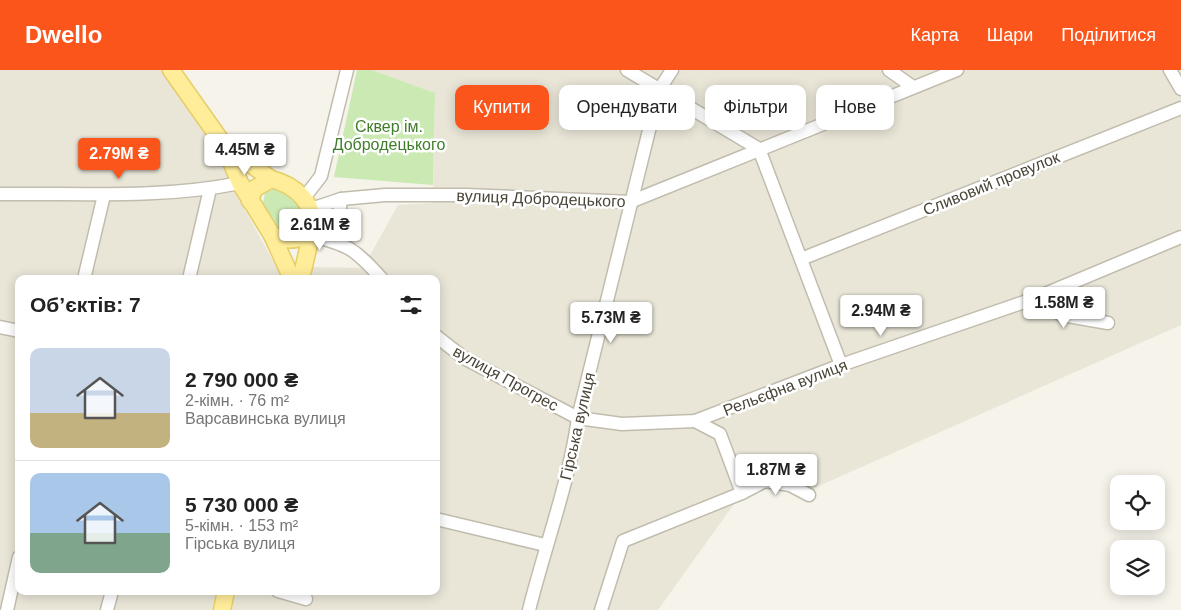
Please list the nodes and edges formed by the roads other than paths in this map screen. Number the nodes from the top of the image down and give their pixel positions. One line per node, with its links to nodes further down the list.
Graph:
1 (171, 70): 15 (main road)
2 (347, 70): 25 (street)
3 (626, 70): 8 (street)
4 (672, 70): 9 (street, Гірська вулиця)
5 (889, 70): 10 (street)
6 (957, 70): 10 (street, вулиця Добродецького)
7 (1170, 70): 11 (street)
8 (651, 85)
9 (662, 85)
10 (913, 87): 16 (street, вулиця Добродецького)
11 (1181, 88)
12 (1181, 108): 30 (street, Сливовий провулок)
13 (695, 111): 16 (street)
14 (649, 130): 24 (street, Гірська вулиця)
15 (224, 145): 17 (main road); 18 (main road)
16 (759, 149): 24 (street, вулиця Добродецького); 30 (street)
17 (271, 179): 23 (main road); 25 (main road)
18 (240, 183): 19 (street); 23 (main road)
19 (210, 189): 20 (street); 32 (street)
20 (104, 195): 21 (street); 31 (street)
21 (1, 198)
22 (341, 199): 24 (street, вулиця Добродецького); 25 (street, вулиця Добродецького); 29 (street)
23 (250, 201): 26 (main road)
24 (630, 202): 42 (street, Гірська вулиця)
25 (308, 204): 27 (main road)
26 (272, 235): 27 (main road); 33 (main road)
27 (309, 235): 29 (street); 34 (main road)
28 (1181, 237): 36 (street, Рельєфна вулиця)
29 (336, 241): 35 (street)
30 (801, 259): 41 (street)
31 (85, 275)
32 (190, 275)
33 (290, 275)
34 (302, 275)
35 (378, 275)
36 (1033, 299): 37 (street); 41 (street, Рельєфна вулиця)
37 (1108, 323)
38 (0, 327): 39 (street)
39 (15, 330)
40 (440, 339): 42 (street, вулиця Прогрес)
41 (841, 365): 43 (street, Рельєфна вулиця)
42 (578, 418): 43 (street, Рельєфна вулиця); 47 (street, Гірська вулиця)
43 (695, 421): 44 (street)
44 (742, 493): 45 (street); 57 (street)
45 (809, 495)
46 (440, 520): 47 (street)
47 (545, 545): 56 (street, Гірська вулиця)
48 (15, 573): 53 (street)
49 (111, 595): 54 (street)
50 (225, 595): 55 (main road)
51 (292, 595): 52 (street)
52 (309, 600)
53 (6, 610)
54 (107, 610)
55 (222, 610)
56 (529, 610)
57 (600, 610)

